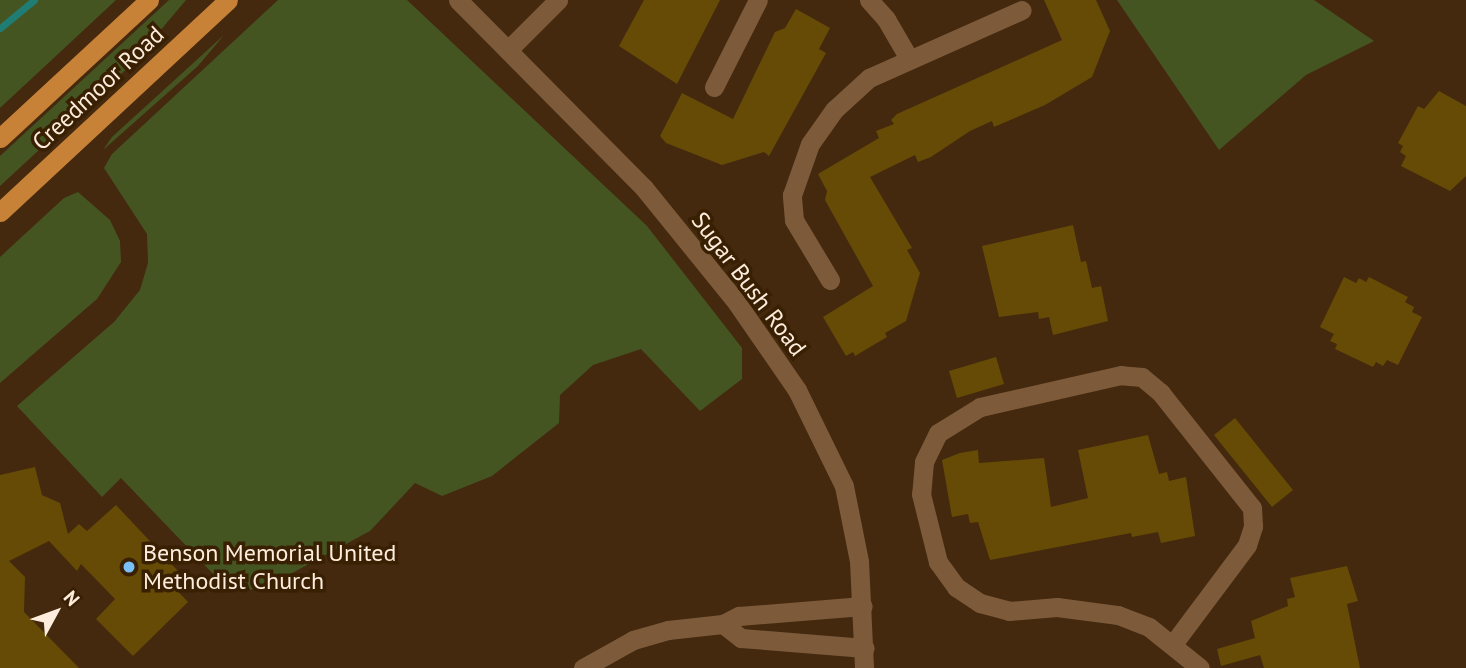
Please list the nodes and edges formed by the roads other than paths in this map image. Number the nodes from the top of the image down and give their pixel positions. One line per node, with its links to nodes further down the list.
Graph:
1 (149, 0): 11 (main road, Creedmoor Road)
2 (228, 0): 12 (main road, Creedmoor Road)
3 (458, 0): 8 (street, Sugar Bush Road)
4 (558, 0): 8 (street)
5 (758, 0): 10 (street)
6 (869, 0): 9 (street)
7 (1022, 10): 9 (street)
8 (508, 50): 14 (street, Sugar Bush Road)
9 (908, 57): 13 (street)
10 (714, 88)
11 (0, 138)
12 (0, 212)
13 (830, 280)
14 (863, 606): 15 (street); 17 (street, Sugar Bush Road)
15 (723, 624): 17 (street); 18 (street)
16 (1173, 643): 16 (street); 19 (street)
17 (864, 658)
18 (583, 668)
19 (1200, 668)

